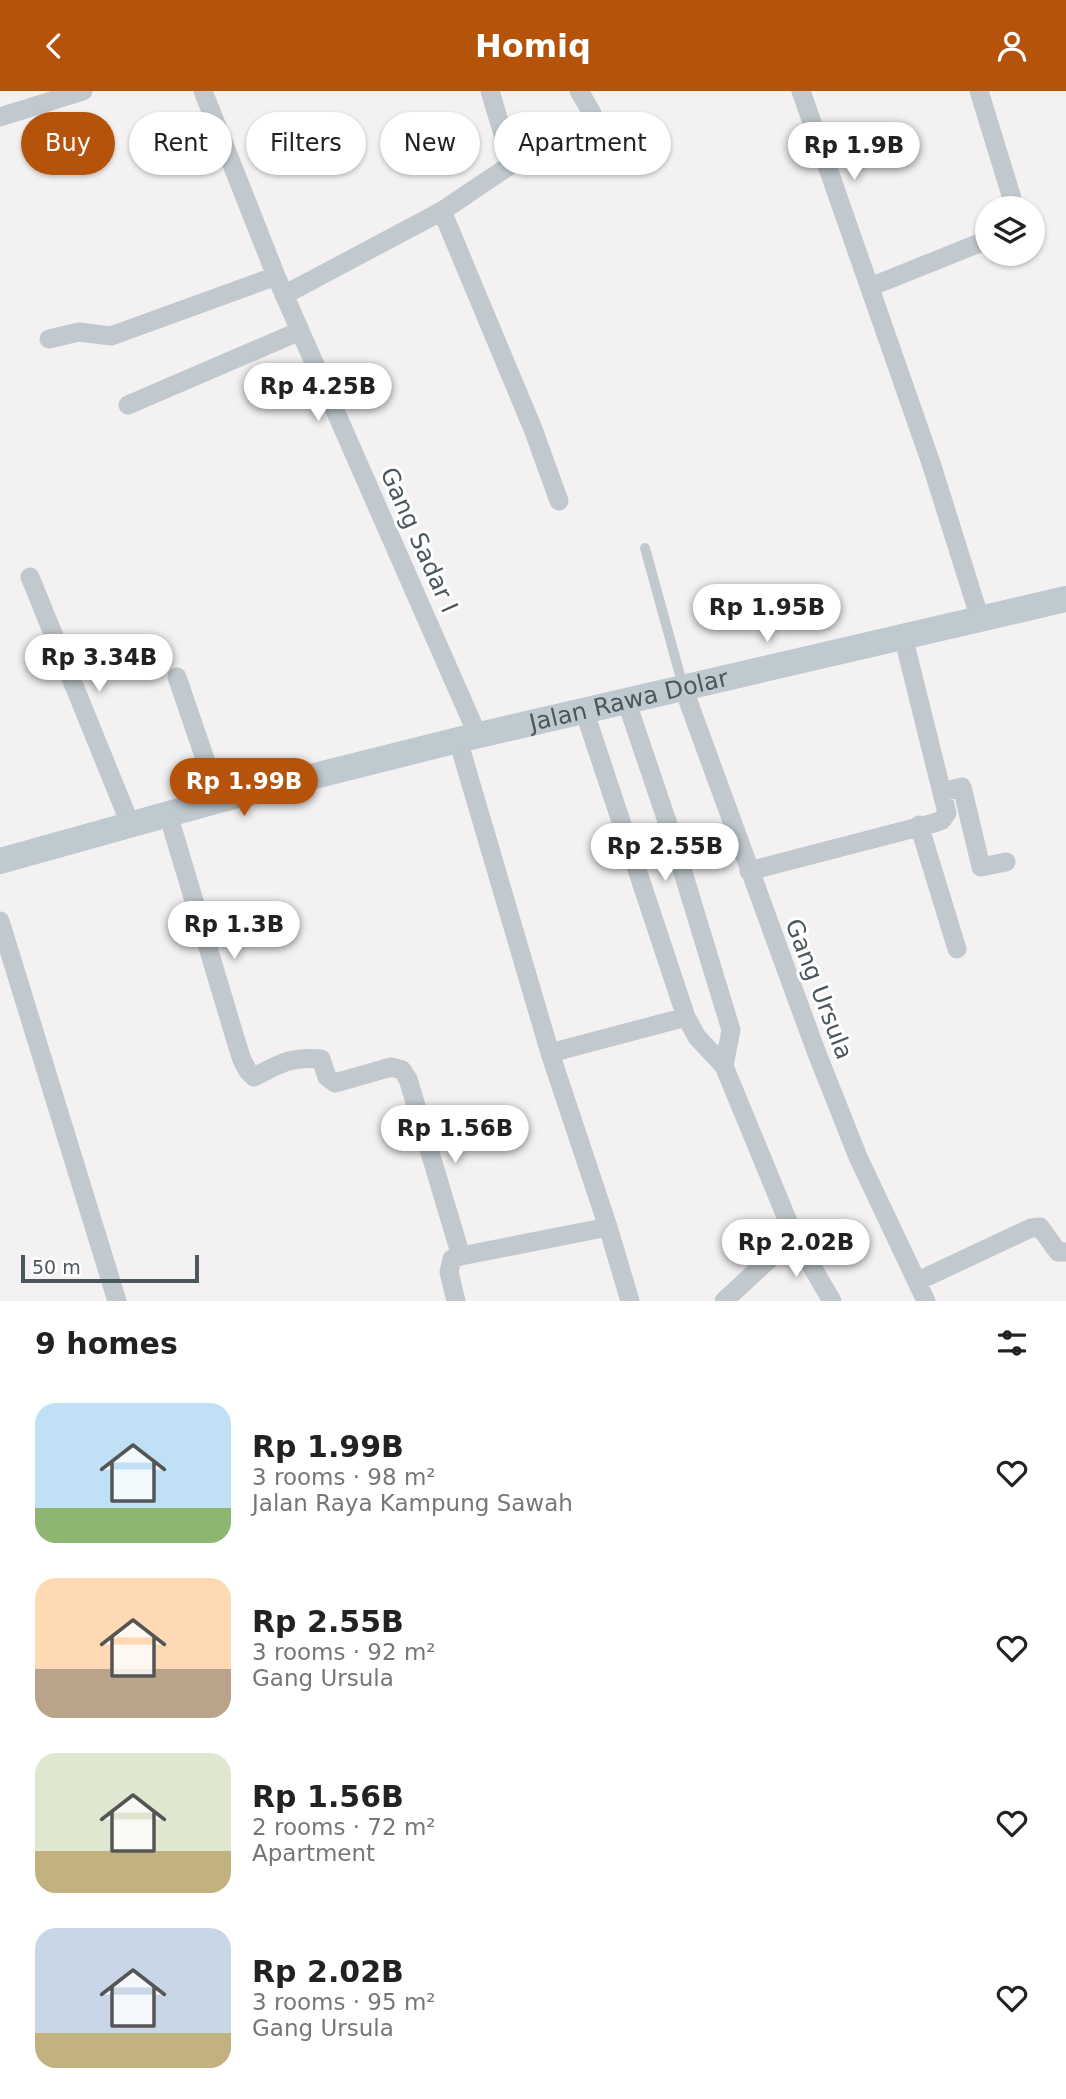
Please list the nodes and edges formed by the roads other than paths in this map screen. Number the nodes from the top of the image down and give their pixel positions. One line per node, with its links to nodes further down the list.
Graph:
1 (83, 91): 9 (street)
2 (203, 91): 14 (street, Gang Sadar I)
3 (490, 91): 7 (street)
4 (579, 91): 8 (street)
5 (801, 91): 15 (street)
6 (979, 91): 11 (street)
7 (496, 112)
8 (591, 112)
9 (0, 117)
10 (496, 175): 12 (street)
11 (1010, 196)
12 (442, 211): 16 (street); 20 (street)
13 (975, 245): 15 (street)
14 (276, 276): 16 (street, Gang Sadar I); 18 (street)
15 (870, 287): 24 (street)
16 (284, 295): 17 (street, Gang Sadar I)
17 (300, 331): 19 (street); 30 (street, Gang Sadar I)
18 (49, 339)
19 (128, 405)
20 (559, 501)
21 (645, 548): 27 (lane)
22 (30, 577): 35 (street)
23 (1066, 599): 24 (street, Jalan Rawa Dolar)
24 (980, 619): 25 (street, Jalan Rawa Dolar)
25 (903, 636): 27 (street, Jalan Rawa Dolar); 31 (street)
26 (177, 677): 32 (street)
27 (683, 687): 28 (street, Jalan Rawa Dolar); 38 (street, Gang Ursula)
28 (626, 699): 29 (street, Jalan Rawa Dolar); 43 (street)
29 (584, 711): 30 (street, Jalan Rawa Dolar); 41 (street)
30 (468, 738): 32 (street, Jalan Rawa Dolar); 42 (street, Gang Sadar I)
31 (942, 792): 34 (street); 37 (street)
32 (219, 800): 33 (street, Jalan Rawa Dolar)
33 (168, 814): 35 (street, Jalan Rawa Dolar); 47 (street)
34 (919, 825): 38 (street); 40 (street)
35 (131, 826): 36 (street, Jalan Rawa Dolar)
36 (0, 861)
37 (1006, 862)
38 (749, 871): 48 (street, Gang Ursula)
39 (0, 921): 49 (street)
40 (957, 949)
41 (686, 1017): 42 (street); 43 (street)
42 (550, 1053): 44 (street, Gang Sadar I)
43 (724, 1066): 45 (street)
44 (608, 1227): 47 (street); 51 (street, Gang Sadar I)
45 (793, 1236): 52 (street); 53 (street)
46 (1066, 1252): 48 (street)
47 (461, 1256): 50 (street)
48 (918, 1281): 54 (street, Gang Ursula)
49 (117, 1301)
50 (456, 1301)
51 (630, 1301)
52 (724, 1301)
53 (832, 1301)
54 (926, 1301)

